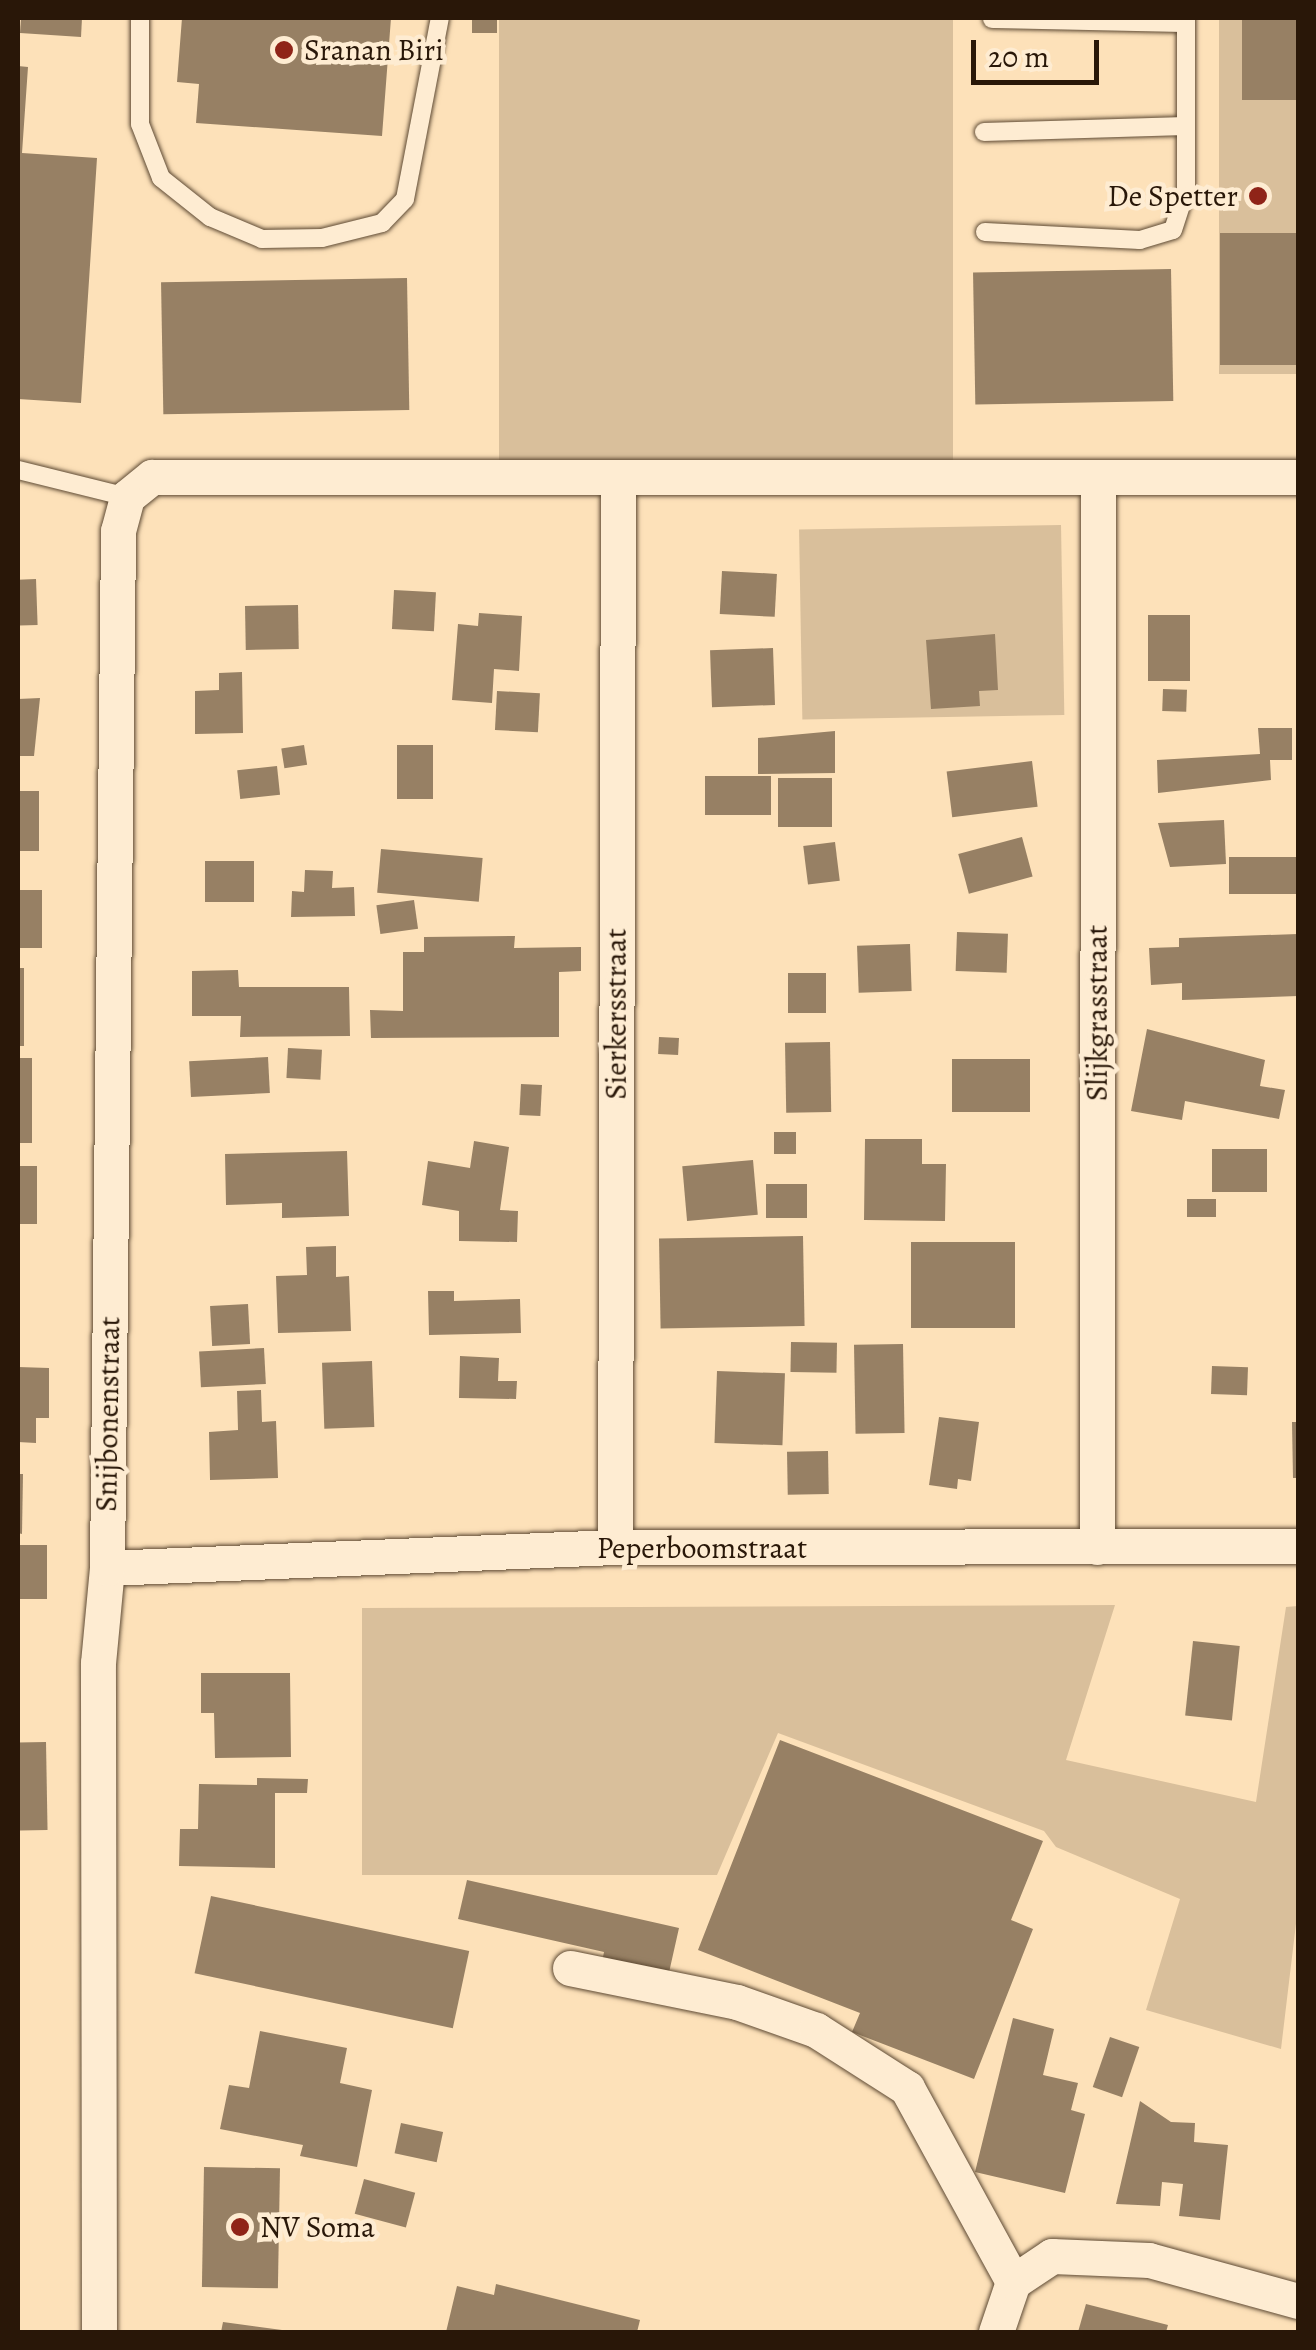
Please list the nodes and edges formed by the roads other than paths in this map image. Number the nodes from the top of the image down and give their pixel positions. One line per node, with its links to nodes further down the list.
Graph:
1 (140, 18): 2 (lane)
2 (440, 18)
3 (992, 19): 4 (lane)
4 (1186, 20): 5 (lane)
5 (1185, 126): 6 (lane); 7 (lane)
6 (984, 132)
7 (985, 232)
8 (18, 470): 12 (lane)
9 (1298, 477): 10 (street)
10 (1098, 478): 11 (street); 15 (street, Slijkgrasstraat)
11 (618, 481): 12 (street); 14 (street, Sierkersstraat)
12 (127, 497): 16 (street, Snijbonenstraat)
13 (1298, 1546): 15 (street, Peperboomstraat)
14 (615, 1547): 15 (street, Peperboomstraat); 16 (street, Peperboomstraat)
15 (1096, 1548)
16 (107, 1568): 20 (street, Snijbonenstraat)
17 (570, 1968): 18 (street)
18 (1013, 2282): 19 (street); 21 (street)
19 (1298, 2301)
20 (99, 2332)
21 (996, 2332)

